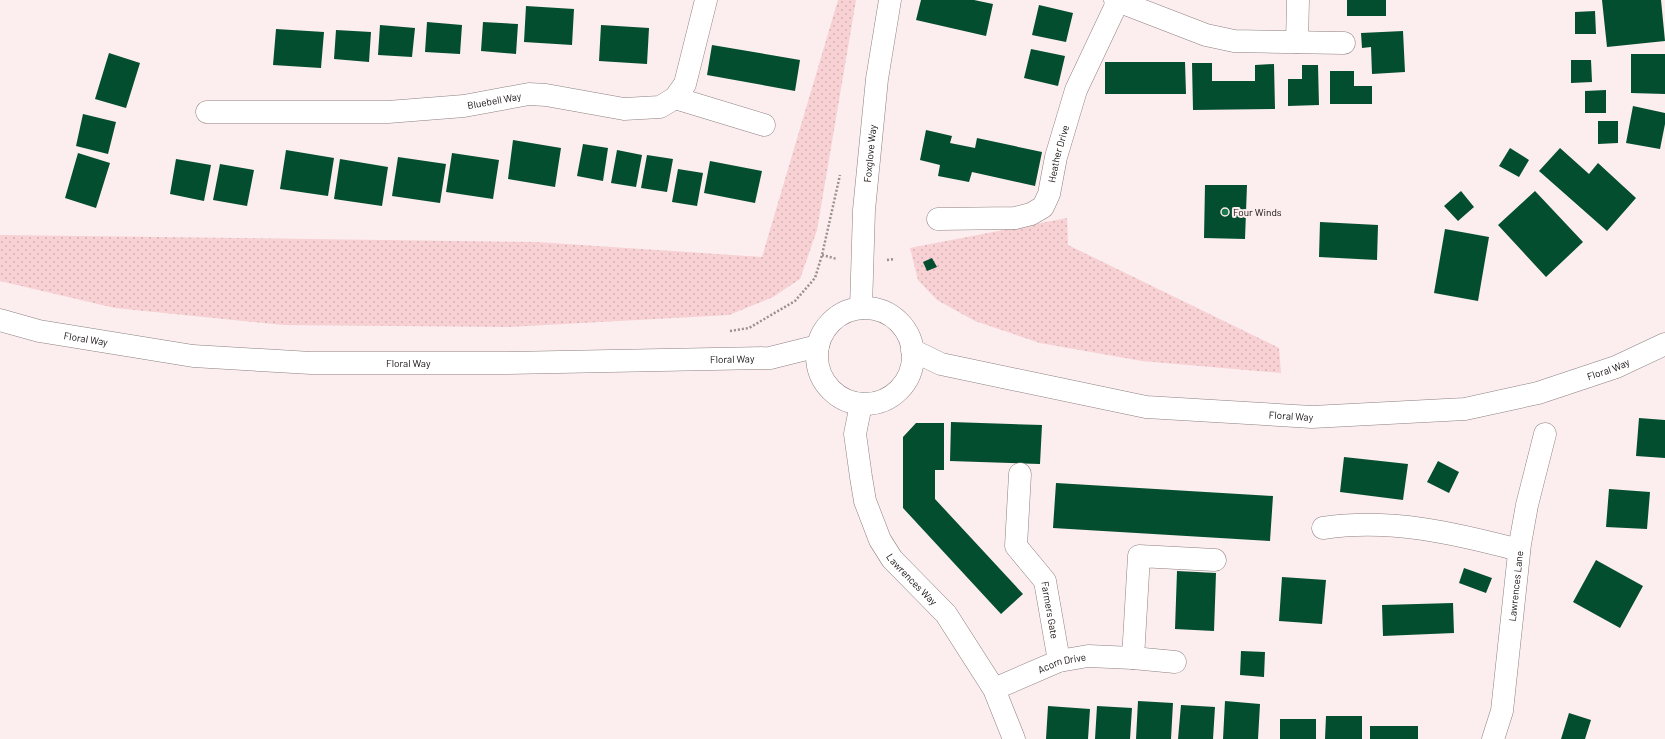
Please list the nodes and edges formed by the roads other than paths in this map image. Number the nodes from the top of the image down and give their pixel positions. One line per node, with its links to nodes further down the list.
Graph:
1 (706, 0): 7 (street, Bluebell Way)
2 (890, 0): 11 (street, Foxglove Way)
3 (1116, 0): 5 (street, Heather Drive); 10 (street, Heather Drive)
4 (1298, 0): 5 (street)
5 (1297, 42): 6 (street, Heather Drive)
6 (1344, 43)
7 (675, 98): 8 (street, Bluebell Way); 9 (street)
8 (206, 112)
9 (764, 125)
10 (938, 219)
11 (862, 308): 14 (street); 15 (street)
12 (0, 320): 14 (street, Floral Way)
13 (1665, 344): 15 (street, Floral Way)
14 (818, 346): 16 (street)
15 (912, 350): 16 (street)
16 (862, 404): 25 (street, Lawrences Way)
17 (1545, 434): 20 (street, Lawrences Lane)
18 (1020, 474): 23 (street, Farmers Gate)
19 (1323, 528): 20 (street)
20 (1519, 550): 27 (street, Lawrences Lane)
21 (1214, 560): 22 (street)
22 (1133, 658): 23 (street, Acorn Drive); 24 (street, Acorn Drive)
23 (1059, 661): 25 (street, Acorn Drive)
24 (1175, 662)
25 (994, 689): 26 (street, Lawrences Way)
26 (1014, 739)
27 (1493, 739)

